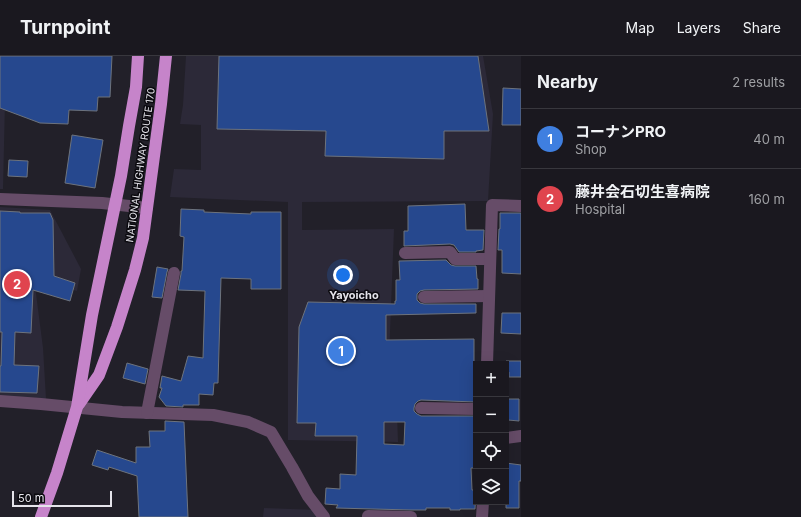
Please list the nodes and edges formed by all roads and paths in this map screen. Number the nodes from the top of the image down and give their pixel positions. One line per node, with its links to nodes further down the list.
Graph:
1 (138, 56): 4 (highway, NATIONAL HIGHWAY ROUTE 170)
2 (166, 56): 6 (highway, NATIONAL HIGHWAY ROUTE 170)
3 (0, 199): 4 (street)
4 (115, 204): 6 (street); 14 (highway, NATIONAL HIGHWAY ROUTE 170)
5 (521, 206): 8 (street)
6 (147, 208): 14 (highway, NATIONAL HIGHWAY ROUTE 170)
7 (405, 253): 8 (street)
8 (490, 259): 10 (street)
9 (174, 273): 17 (street)
10 (489, 296): 11 (street); 12 (street)
11 (424, 297)
12 (487, 361)
13 (0, 401): 14 (street)
14 (77, 407): 17 (street); 22 (highway, NATIONAL HIGHWAY ROUTE 170)
15 (420, 408): 16 (street)
16 (473, 409)
17 (147, 413): 23 (street)
18 (521, 436): 19 (street)
19 (509, 438)
20 (483, 505): 25 (street)
21 (368, 516): 24 (street)
22 (41, 517)
23 (324, 517)
24 (411, 517)
25 (482, 517)

